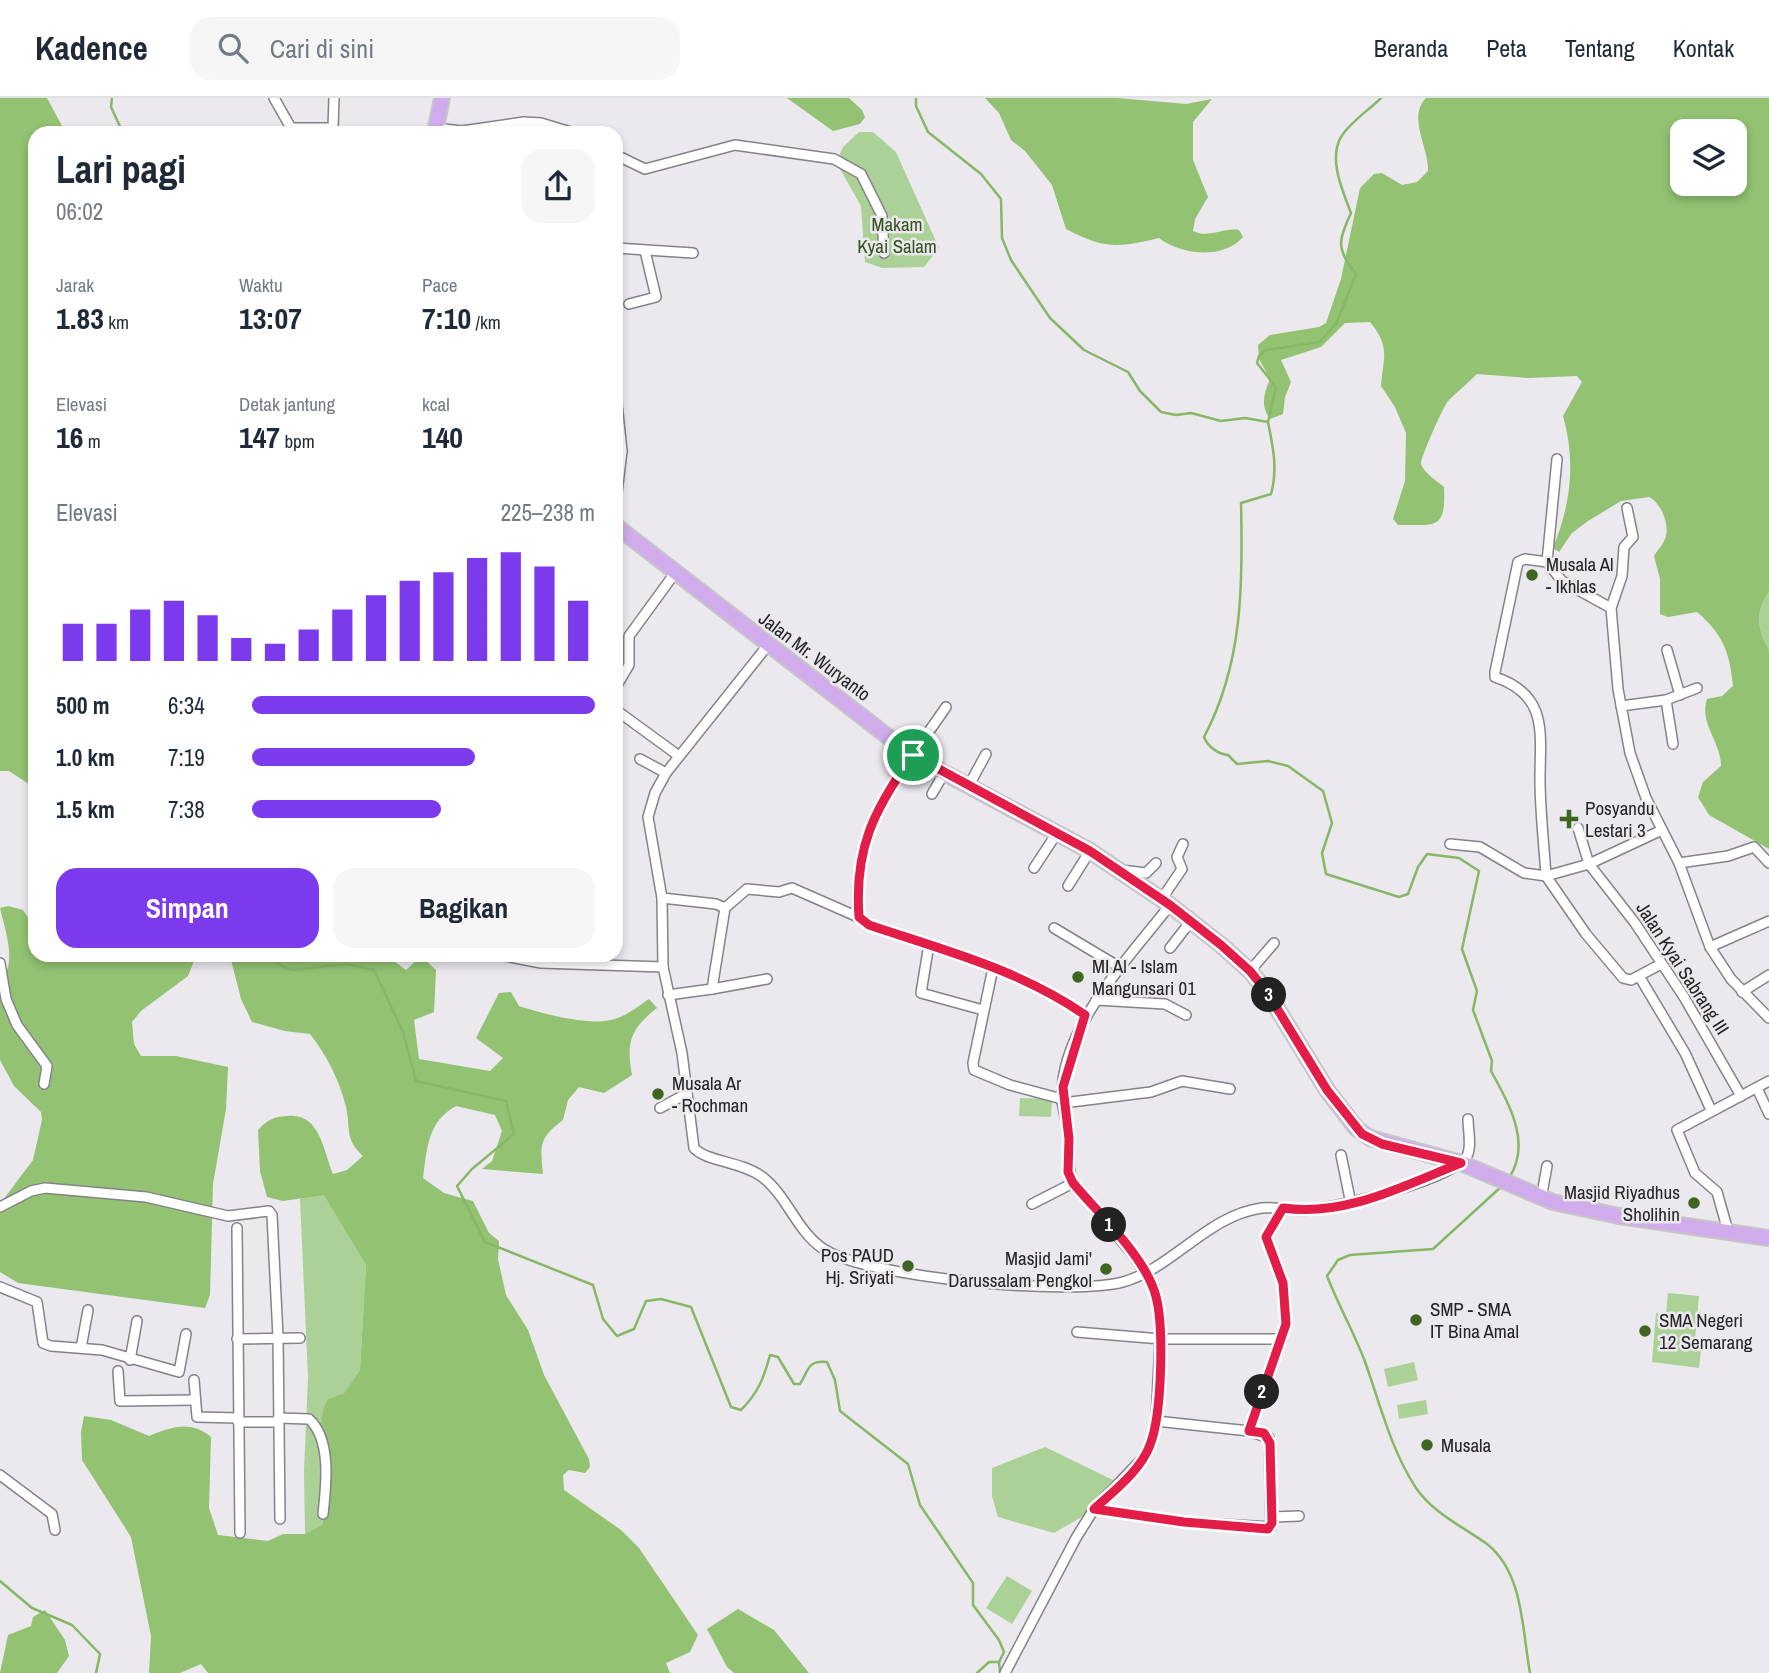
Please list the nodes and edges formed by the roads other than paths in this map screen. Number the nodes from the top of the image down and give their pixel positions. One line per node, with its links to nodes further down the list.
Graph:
1 (274, 98): 4 (street)
2 (334, 98): 5 (street)
3 (442, 98): 6 (main road)
4 (291, 126)
5 (332, 126)
6 (436, 126)
7 (623, 158): 11 (street)
8 (623, 249): 9 (street)
9 (645, 251): 10 (street); 12 (street)
10 (693, 253)
11 (884, 253)
12 (629, 304)
13 (1557, 459): 16 (street)
14 (1628, 508): 18 (street)
15 (623, 532): 17 (main road, Jalan Mr. Wuryanto)
16 (1547, 562): 18 (street); 49 (street)
17 (675, 573): 19 (main road, Jalan Mr. Wuryanto); 21 (street)
18 (1611, 608): 25 (street)
19 (768, 645): 30 (main road, Jalan Mr. Wuryanto); 31 (street)
20 (1667, 650): 23 (street)
21 (623, 675)
22 (1697, 688): 23 (street)
23 (1680, 695): 24 (street)
24 (1666, 700): 25 (street); 28 (street)
25 (1621, 706): 38 (street)
26 (946, 708): 30 (street)
27 (623, 715): 31 (street)
28 (1673, 744)
29 (986, 754): 35 (street)
30 (913, 755): 34 (main road, Jalan Mr. Wuryanto); 54 (street)
31 (679, 756): 33 (street)
32 (640, 760): 33 (street)
33 (666, 773): 51 (street)
34 (943, 775): 35 (main road, Jalan Mr. Wuryanto); 36 (street)
35 (968, 787): 39 (main road, Jalan Mr. Wuryanto)
36 (932, 794)
37 (1578, 828): 46 (street)
38 (1662, 830): 44 (street); 46 (street)
39 (1057, 833): 42 (main road, Jalan Mr. Wuryanto); 47 (street)
40 (1183, 844): 52 (street)
41 (1450, 844): 49 (street)
42 (1090, 851): 48 (main road, Jalan Mr. Wuryanto); 50 (street)
43 (1156, 863): 48 (street)
44 (1679, 863): 45 (street); 60 (street)
45 (1769, 863)
46 (1589, 864): 49 (street); 64 (street, Jalan Kyai Sabrang III)
47 (1034, 869)
48 (1119, 870): 52 (main road, Jalan Mr. Wuryanto)
49 (1546, 876): 70 (street)
50 (1068, 886)
51 (662, 898): 53 (street); 65 (street)
52 (1166, 902): 55 (main road, Jalan Mr. Wuryanto); 67 (street)
53 (725, 908): 54 (street); 72 (street)
54 (859, 917): 59 (street)
55 (1191, 921): 61 (street); 68 (main road, Jalan Mr. Wuryanto)
56 (1769, 921): 60 (street)
57 (1054, 928): 67 (street)
58 (1274, 943): 68 (street)
59 (929, 944): 66 (street); 76 (street)
60 (1710, 947): 73 (street)
61 (1170, 948)
62 (536, 962): 65 (street)
63 (0, 963): 81 (street)
64 (1661, 964): 70 (street); 85 (street, Jalan Kyai Sabrang III)
65 (663, 967): 74 (street)
66 (993, 968): 76 (street); 77 (street)
67 (1121, 968): 75 (street)
68 (1250, 971): 92 (main road, Jalan Mr. Wuryanto)
69 (1769, 975): 73 (street)
70 (1639, 976): 88 (street)
71 (767, 979): 72 (street)
72 (712, 989): 74 (street)
73 (1742, 992): 79 (street)
74 (668, 995): 84 (street)
75 (1096, 1000): 77 (street); 78 (street)
76 (983, 1010): 86 (street)
77 (1085, 1015): 86 (street)
78 (1185, 1015)
79 (1769, 1018)
80 (1769, 1081): 82 (street)
81 (44, 1084)
82 (1756, 1088): 85 (street); 89 (street)
83 (1230, 1089): 86 (street)
84 (686, 1094): 87 (street); 103 (street)
85 (1741, 1096): 88 (street)
86 (1062, 1101): 94 (street)
87 (660, 1108)
88 (1711, 1110): 101 (street)
89 (1769, 1114)
90 (1468, 1119): 92 (street)
91 (1341, 1155): 97 (street)
92 (1461, 1163): 95 (main road, Jalan Mr. Wuryanto); 97 (street)
93 (1548, 1166): 95 (street)
94 (1073, 1183): 96 (street); 103 (street)
95 (1541, 1199): 101 (main road, Jalan Mr. Wuryanto)
96 (1032, 1204)
97 (1352, 1204): 99 (street)
98 (0, 1207): 109 (street)
99 (1283, 1208): 103 (street); 113 (street)
100 (237, 1228): 111 (street)
101 (1728, 1231): 102 (main road, Jalan Mr. Wuryanto)
102 (1769, 1238)
103 (1144, 1274): 112 (street)
104 (0, 1287): 114 (street)
105 (88, 1310): 114 (street)
106 (137, 1321): 115 (street)
107 (1077, 1332): 112 (street)
108 (186, 1334): 115 (street)
109 (278, 1337): 110 (street); 111 (street); 120 (street)
110 (300, 1338)
111 (237, 1339): 119 (street)
112 (1161, 1339): 113 (street); 121 (street)
113 (1282, 1339): 122 (street)
114 (81, 1348): 115 (street)
115 (130, 1360)
116 (118, 1370): 118 (street)
117 (194, 1380): 118 (street)
118 (195, 1400): 119 (street)
119 (238, 1420): 120 (street); 130 (street)
120 (278, 1420): 125 (street); 128 (street)
121 (1156, 1421): 122 (street); 124 (street)
122 (1249, 1431): 127 (street)
123 (0, 1475): 129 (street)
124 (1094, 1509): 127 (street); 131 (street)
125 (323, 1514)
126 (1299, 1516): 127 (street)
127 (1272, 1517)
128 (279, 1519)
129 (55, 1530)
130 (240, 1533)
131 (1005, 1673)

